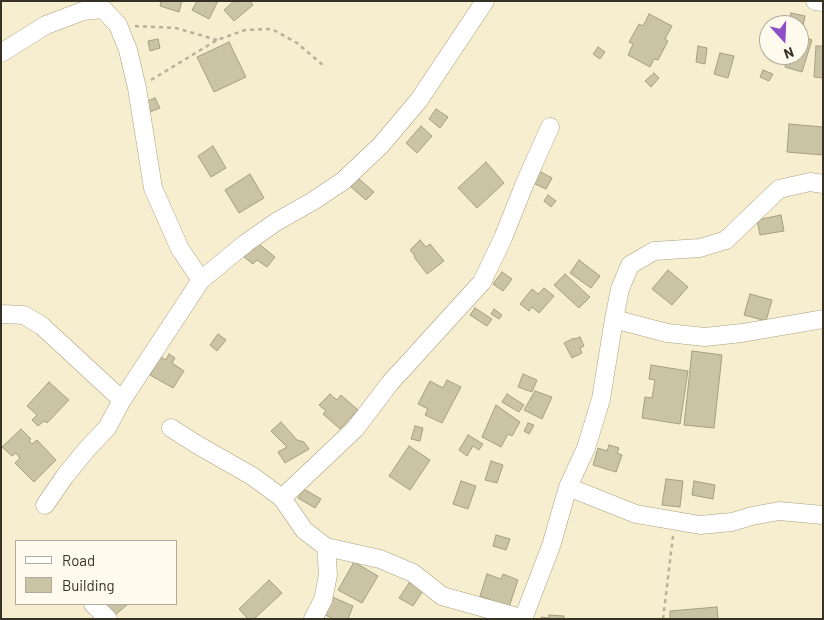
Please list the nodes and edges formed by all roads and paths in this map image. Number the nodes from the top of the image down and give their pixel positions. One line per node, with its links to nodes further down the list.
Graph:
1 (485, 1): 12 (street)
2 (815, 1): 3 (street)
3 (823, 2)
4 (107, 5): 5 (street); 7 (street)
5 (118, 25): 6 (path); 9 (street)
6 (217, 40): 8 (path); 9 (path)
7 (1, 53)
8 (324, 66)
9 (137, 88): 12 (street)
10 (550, 127): 19 (street)
11 (823, 184): 14 (street)
12 (201, 280): 16 (street)
13 (1, 314): 16 (street)
14 (614, 319): 15 (street); 18 (street)
15 (823, 319)
16 (122, 400): 20 (street)
17 (171, 428): 19 (street)
18 (568, 487): 22 (street); 27 (street)
19 (282, 498): 23 (street)
20 (45, 504)
21 (823, 515): 22 (street)
22 (675, 520): 28 (path)
23 (326, 547): 26 (street); 27 (street)
24 (94, 605): 25 (street)
25 (108, 619)
26 (313, 619)
27 (524, 619)
28 (664, 619)

